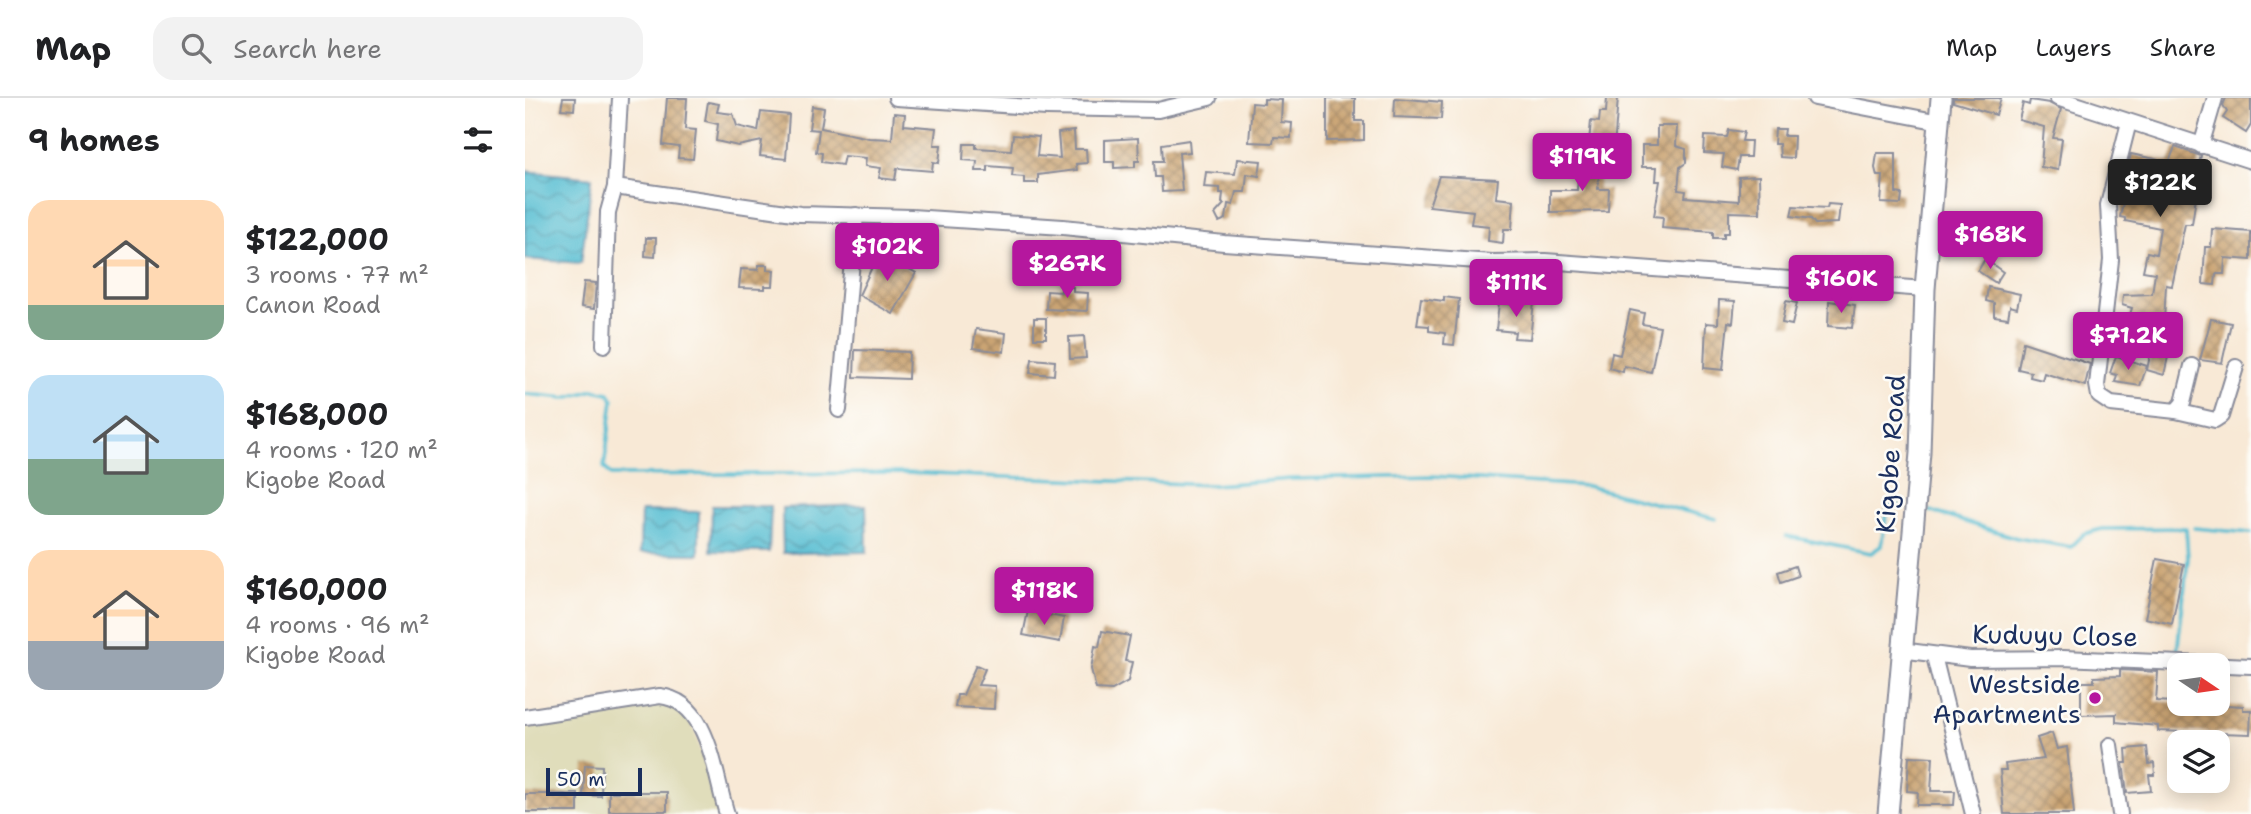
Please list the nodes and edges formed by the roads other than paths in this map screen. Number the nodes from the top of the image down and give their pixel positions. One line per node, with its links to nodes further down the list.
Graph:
1 (620, 98): 12 (street)
2 (896, 98): 3 (street)
3 (1209, 98)
4 (1941, 98): 8 (street, Kigobe Road)
5 (2057, 98): 9 (street)
6 (2215, 98): 10 (street)
7 (1823, 99): 8 (street)
8 (1940, 122): 14 (street, Kigobe Road)
9 (2129, 122): 10 (street); 19 (street)
10 (2201, 146): 11 (street)
11 (2251, 161)
12 (615, 187): 13 (street); 15 (street)
13 (856, 215): 14 (street); 18 (street)
14 (1925, 289): 20 (street, Kigobe Road)
15 (604, 345)
16 (2192, 366): 19 (street)
17 (2236, 368): 19 (street)
18 (839, 410)
19 (2176, 411)
20 (1901, 650): 21 (street, Kuduyu Close); 26 (street, Kigobe Road)
21 (1934, 656): 22 (street, Kuduyu Close); 27 (street)
22 (2251, 666)
23 (525, 717): 25 (street)
24 (2110, 746): 28 (street)
25 (727, 814)
26 (1888, 814)
27 (1973, 814)
28 (2120, 814)

